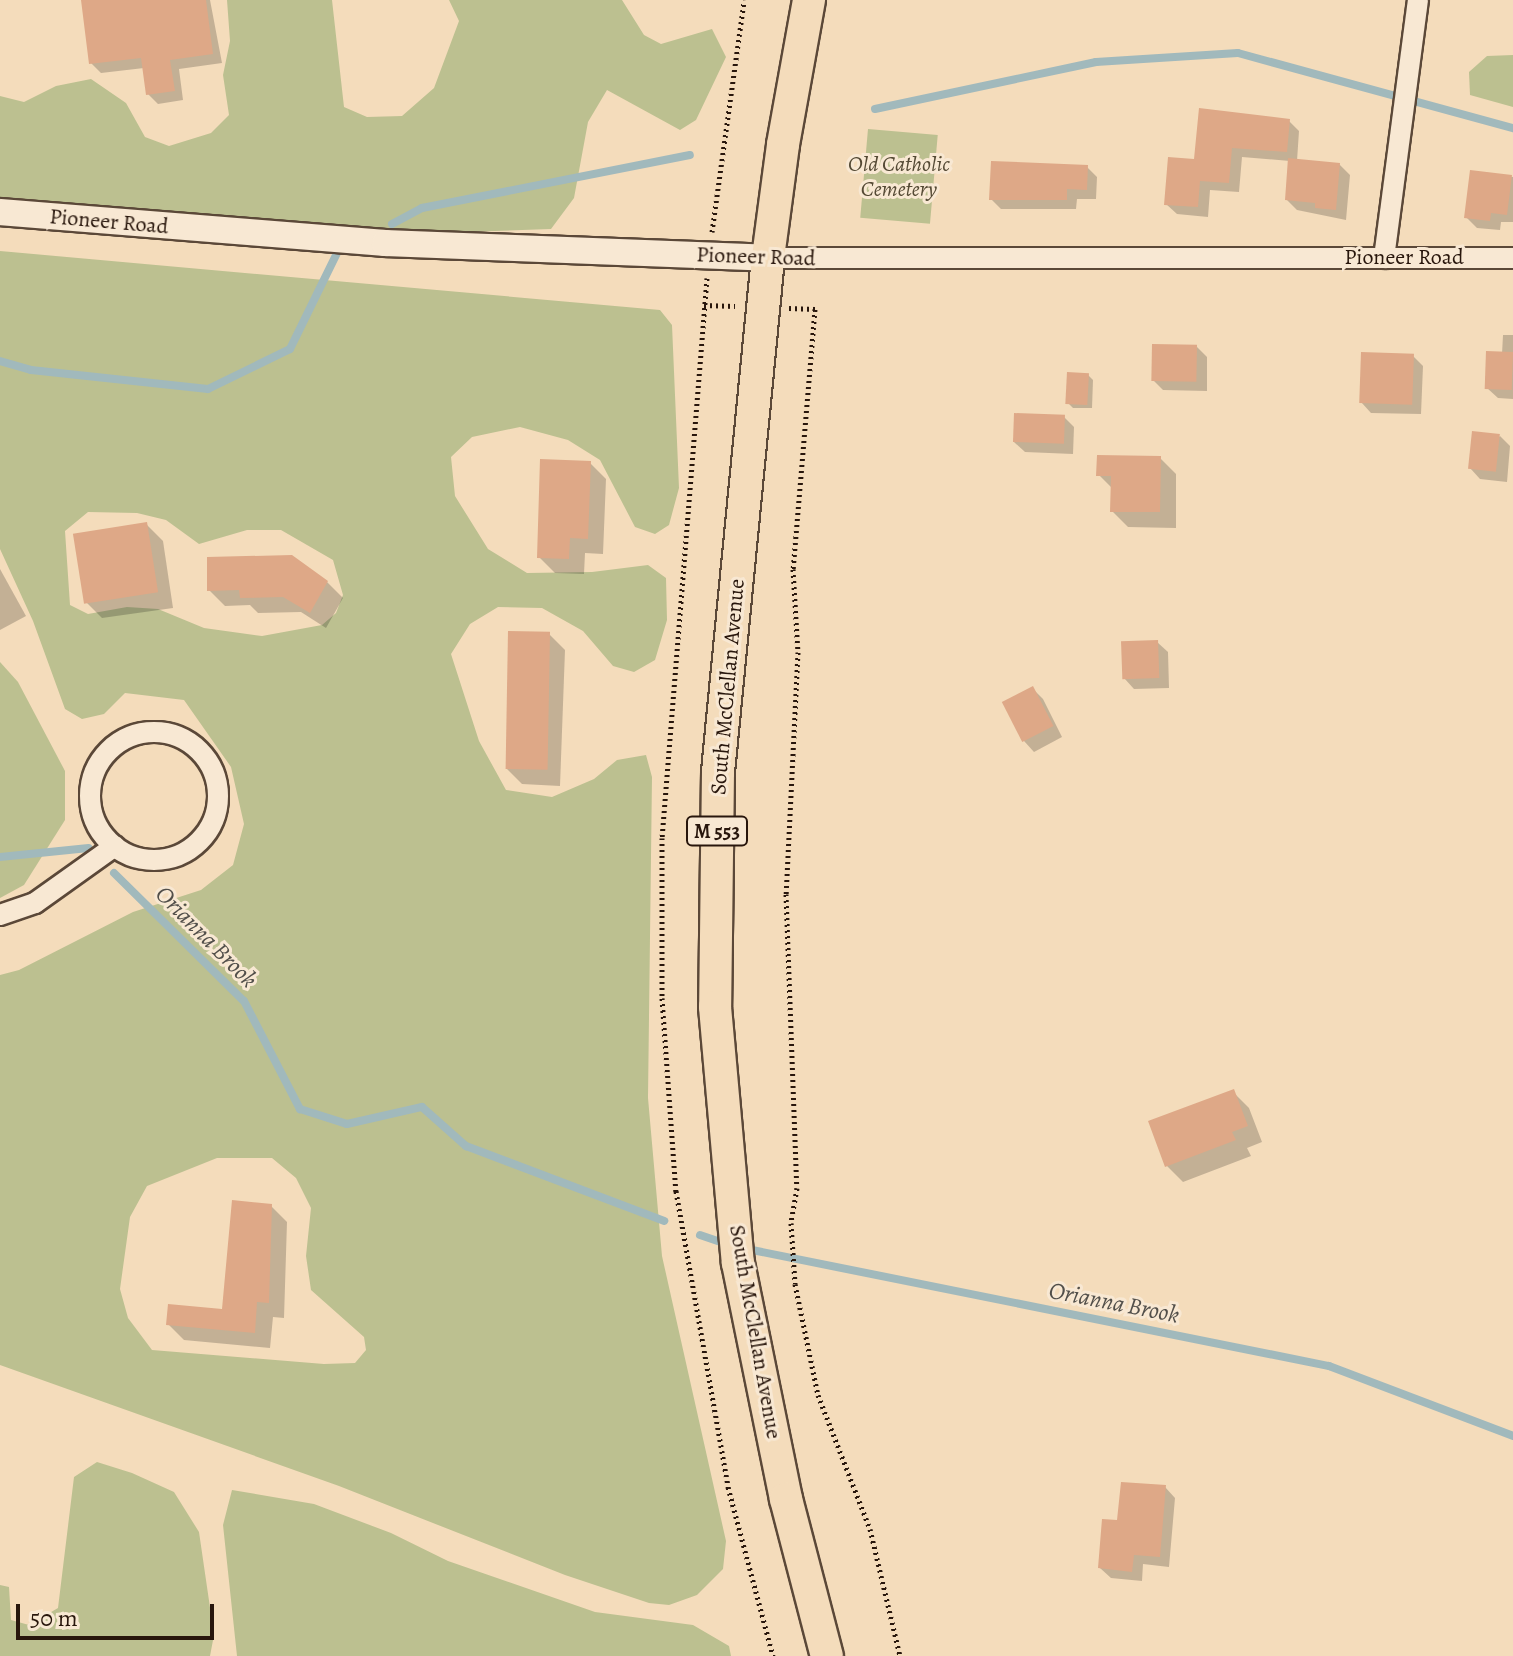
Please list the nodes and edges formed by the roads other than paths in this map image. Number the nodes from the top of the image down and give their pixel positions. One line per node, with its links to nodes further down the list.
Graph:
1 (809, 0): 4 (main road, South McClellan Avenue / M 553)
2 (1418, 0): 5 (street)
3 (0, 212): 4 (street, Pioneer Road)
4 (768, 258): 5 (street, Pioneer Road); 9 (main road, South McClellan Avenue / M 553)
5 (1384, 258): 6 (street, Pioneer Road)
6 (1513, 258)
7 (115, 846): 7 (street); 8 (street)
8 (0, 915)
9 (827, 1656)

